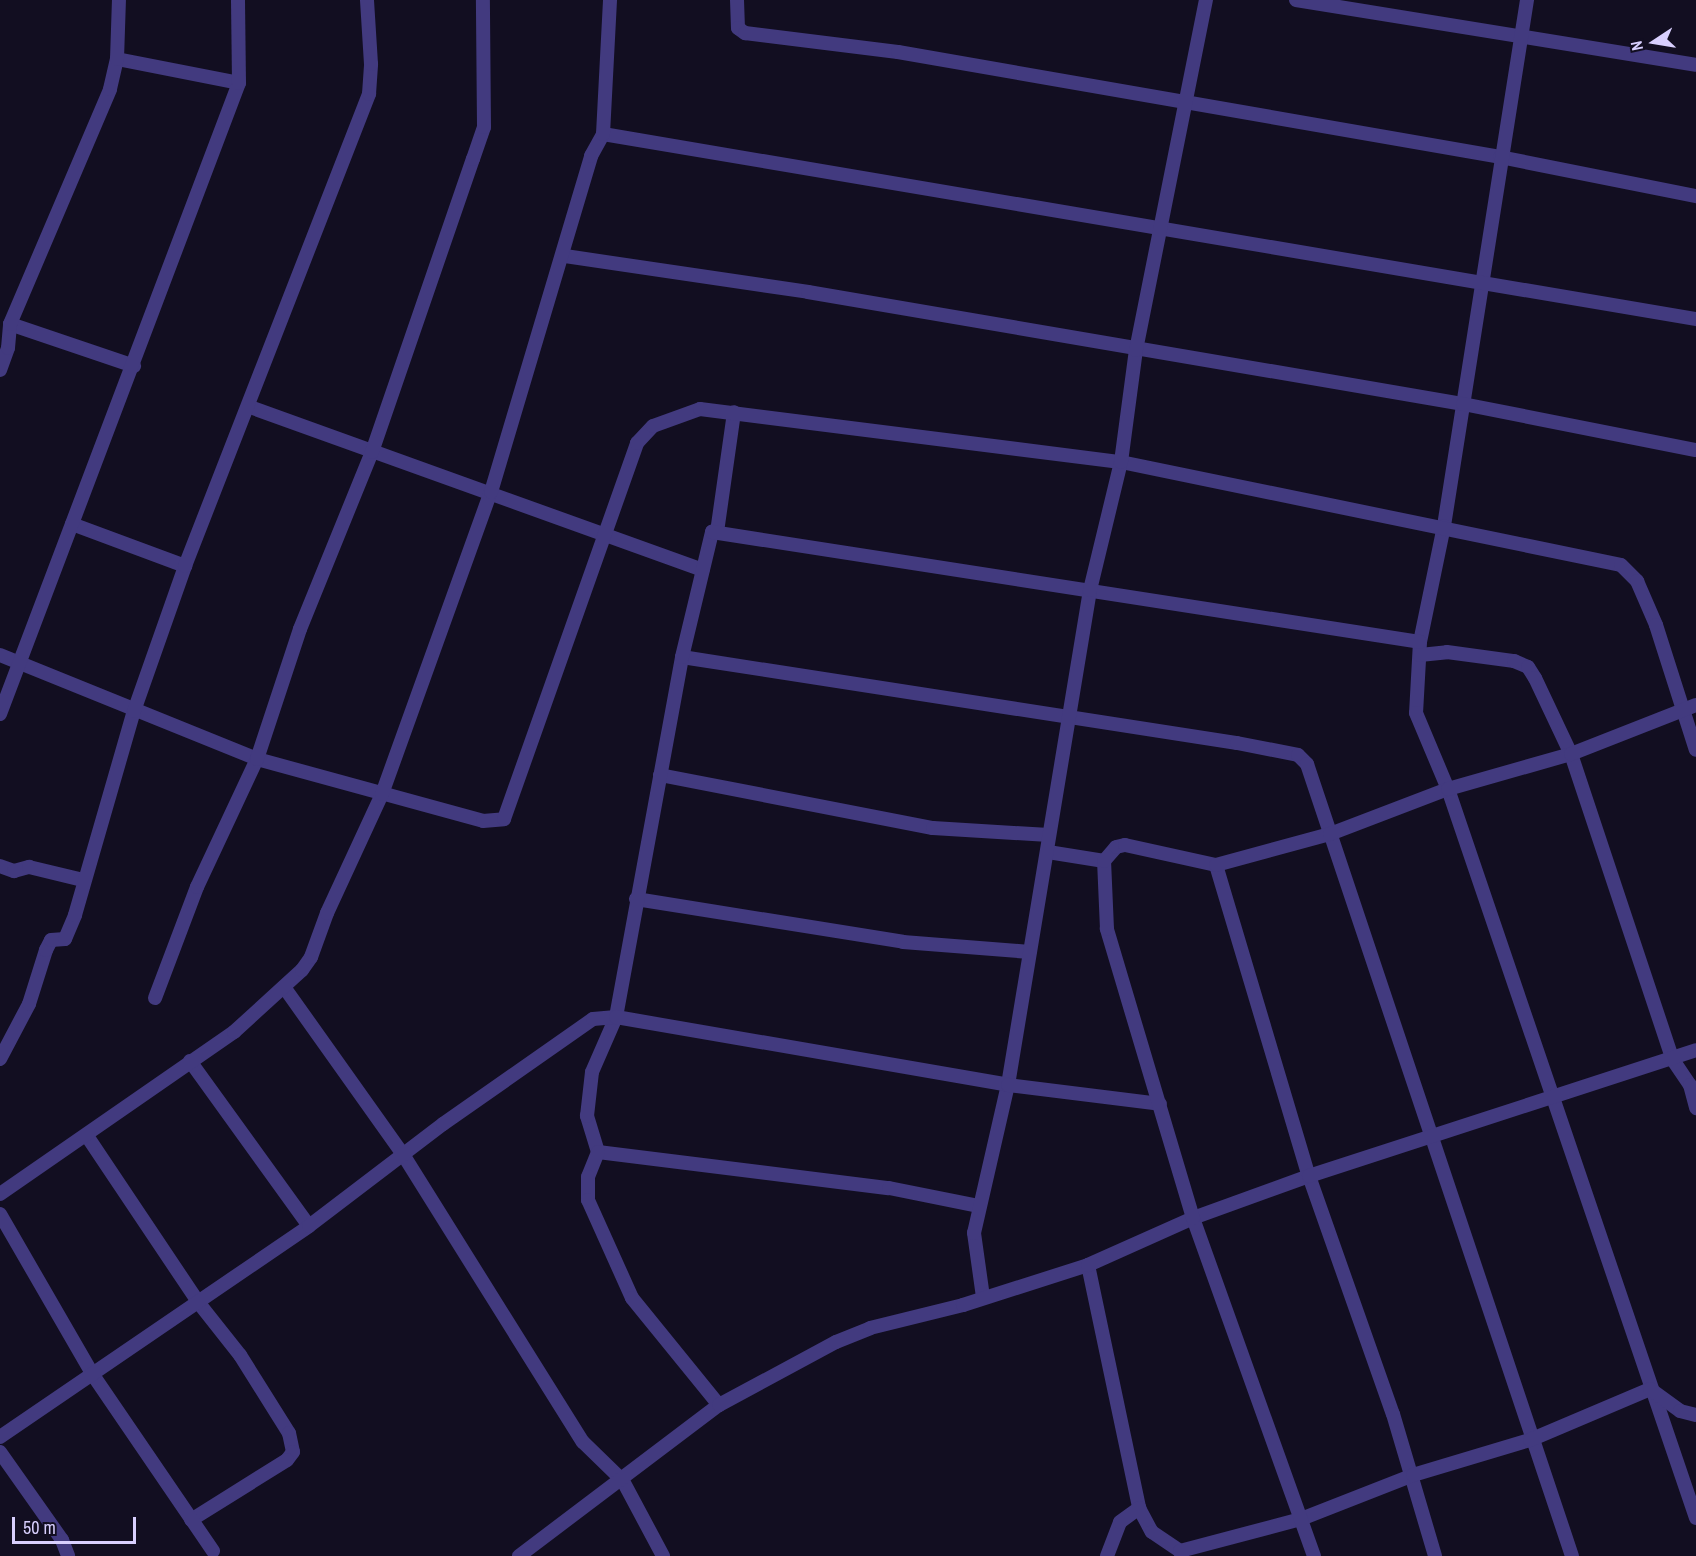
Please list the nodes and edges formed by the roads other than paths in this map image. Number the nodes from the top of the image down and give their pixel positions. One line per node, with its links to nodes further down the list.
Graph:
1 (119, 0): 11 (street)
2 (238, 0): 13 (street)
3 (367, 0): 27 (street)
4 (483, 0): 30 (street)
5 (610, 0): 15 (street)
6 (737, 0): 14 (street)
7 (1206, 0): 14 (street)
8 (1296, 0): 10 (street)
9 (1527, 0): 10 (street)
10 (1521, 36): 12 (street); 16 (street)
11 (117, 59): 13 (street); 22 (street)
12 (1696, 65)
13 (239, 83): 24 (street)
14 (1185, 104): 16 (street); 18 (street)
15 (603, 134): 18 (street); 19 (street)
16 (1500, 157): 17 (street); 20 (street)
17 (1696, 196)
18 (1162, 228): 20 (street); 23 (street)
19 (565, 256): 23 (street); 32 (street)
20 (1481, 283): 21 (street); 26 (street)
21 (1696, 319)
22 (10, 324): 24 (street); 25 (street)
23 (1136, 350): 26 (street); 31 (street)
24 (134, 366): 33 (street)
25 (0, 370)
26 (1463, 404): 29 (street); 34 (street)
27 (250, 407): 30 (street); 37 (street)
28 (734, 412): 31 (street); 35 (street); 36 (street)
29 (1696, 450)
30 (372, 452): 32 (street); 51 (street)
31 (1121, 462): 34 (street); 39 (street)
32 (491, 492): 36 (street); 54 (street)
33 (72, 524): 37 (street); 43 (street)
34 (1444, 526): 40 (street); 45 (street)
35 (717, 532): 38 (street); 39 (street)
36 (606, 537): 38 (street); 54 (street)
37 (185, 566): 46 (street)
38 (703, 570): 42 (street)
39 (1090, 590): 40 (street); 48 (street)
40 (1420, 648): 50 (street); 53 (street)
41 (0, 655): 43 (street)
42 (682, 657): 48 (street); 52 (street)
43 (18, 662): 46 (street); 47 (street)
44 (1696, 705): 45 (street)
45 (1682, 710): 49 (street); 50 (street)
46 (134, 711): 51 (street); 61 (street)
47 (0, 714)
48 (1072, 716): 55 (street); 56 (street)
49 (1696, 750)
50 (1571, 754): 53 (street); 69 (street)
51 (256, 759): 54 (street); 65 (street)
52 (660, 775): 56 (street); 62 (street)
53 (1448, 789): 55 (street); 72 (street)
54 (382, 795): 64 (street)
55 (1330, 834): 59 (street); 75 (street)
56 (1048, 835): 57 (street)
57 (1048, 852): 58 (street); 63 (street)
58 (1104, 861): 59 (street); 73 (street)
59 (1216, 865): 79 (street)
60 (0, 866): 61 (street)
61 (83, 880): 68 (street)
62 (636, 899): 63 (street); 66 (street)
63 (1030, 952): 71 (street)
64 (284, 987): 70 (street); 78 (street)
65 (155, 999)
66 (616, 1017): 71 (street); 77 (street); 78 (street)
67 (1696, 1050): 69 (street)
68 (0, 1059)
69 (1672, 1060): 72 (street); 74 (street)
70 (190, 1061): 76 (street); 84 (street)
71 (1008, 1085): 73 (street); 81 (street)
72 (1551, 1097): 75 (street); 89 (street)
73 (1160, 1104): 83 (street)
74 (1696, 1108)
75 (1430, 1135): 79 (street); 93 (street)
76 (87, 1136): 80 (street); 87 (street)
77 (598, 1152): 81 (street); 90 (street)
78 (404, 1156): 84 (street); 96 (street)
79 (1309, 1176): 83 (street); 95 (street)
80 (0, 1194)
81 (980, 1206): 86 (street)
82 (0, 1214): 88 (street)
83 (1193, 1218): 85 (street); 99 (street)
84 (309, 1226): 87 (street)
85 (1088, 1265): 86 (street); 97 (street)
86 (983, 1297): 90 (street)
87 (198, 1302): 88 (street); 100 (street)
88 (93, 1375): 92 (street); 100 (street)
89 (1650, 1389): 91 (street); 93 (street); 98 (street)
90 (719, 1405): 96 (street)
91 (1696, 1415)
92 (0, 1437)
93 (1530, 1440): 95 (street); 109 (street)
94 (0, 1452): 104 (street)
95 (1413, 1475): 99 (street); 108 (street)
96 (623, 1481): 103 (street); 105 (street)
97 (1139, 1508): 102 (street); 106 (street)
98 (1696, 1518)
99 (1301, 1519): 102 (street); 107 (street)
100 (191, 1520): 101 (street)
101 (213, 1551)
102 (1181, 1553)
103 (524, 1555)
104 (68, 1556)
105 (663, 1556)
106 (1107, 1556)
107 (1314, 1556)
108 (1435, 1556)
109 (1572, 1556)

